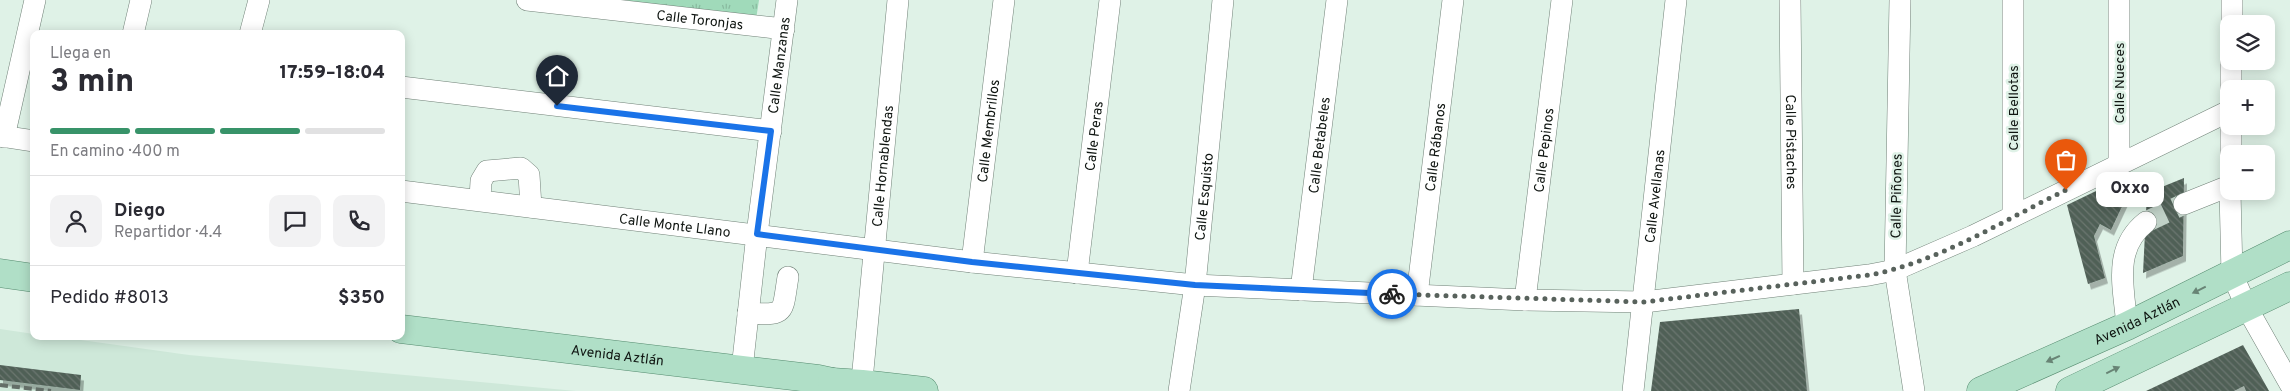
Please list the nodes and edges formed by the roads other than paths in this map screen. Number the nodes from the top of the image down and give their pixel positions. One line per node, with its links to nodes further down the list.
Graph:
1 (35, 0): 27 (street)
2 (141, 0): 22 (street)
3 (259, 0): 23 (street)
4 (527, 0): 19 (street, Calle Toronjas)
5 (787, 0): 21 (street, Calle Manzanas)
6 (898, 0): 40 (street, Calle Hornablendas)
7 (1004, 0): 41 (street, Calle Membrillos)
8 (1110, 0): 44 (street, Calle Peras)
9 (1224, 0): 49 (street, Calle Esquisto)
10 (1337, 0): 51 (street, Calle Betabeles)
11 (1453, 0): 52 (street, Calle Rábanos)
12 (1562, 0): 53 (street, Calle Pepinos)
13 (1676, 0): 54 (street, Calle Avellanas)
14 (1790, 0): 48 (street, Calle Pistaches)
15 (1900, 0): 42 (street, Calle Piñones)
16 (2013, 0): 36 (street, Calle Bellotas)
17 (2119, 0): 29 (street, Calle Nueces)
18 (2232, 0): 20 (street)
19 (570, 3): 21 (street, Calle Toronjas)
20 (2232, 15)
21 (784, 29): 26 (street, Calle Manzanas)
22 (134, 30)
23 (251, 30)
24 (405, 87): 26 (street)
25 (2220, 116): 29 (street, Calle Monte Llano)
26 (771, 131): 38 (street, Calle Manzanas)
27 (2, 136): 28 (street)
28 (30, 140)
29 (2119, 165): 36 (street, Calle Monte Llano)
30 (2220, 190): 34 (street)
31 (405, 191): 32 (street, Calle Monte Llano)
32 (480, 199): 35 (street, Calle Monte Llano); 35 (street)
33 (2230, 200): 45 (street)
34 (2184, 204)
35 (531, 207): 38 (street, Calle Monte Llano)
36 (2014, 216): 42 (street, Calle Monte Llano)
37 (2146, 222): 57 (street)
38 (757, 234): 40 (street, Calle Monte Llano); 56 (street, Calle Manzanas)
39 (2290, 244): 45 (main road, Avenida Aztlán)
40 (874, 250): 41 (street, Calle Monte Llano); 62 (street, Calle Hornablendas)
41 (972, 262): 44 (street, Calle Monte Llano)
42 (1895, 270): 48 (street, Calle Monte Llano); 66 (street, Calle Piñones)
43 (0, 273): 46 (main road)
44 (1077, 273): 49 (street, Calle Monte Llano)
45 (2232, 274): 55 (street); 57 (main road, Avenida Aztlán, one-way to 57)
46 (30, 277)
47 (788, 277): 56 (street)
48 (1793, 284): 54 (street, Calle Monte Llano)
49 (1195, 285): 51 (street, Calle Monte Llano); 64 (street, Calle Esquisto)
50 (2290, 286): 55 (main road)
51 (1301, 290): 52 (street, Calle Monte Llano)
52 (1417, 295): 53 (street, Calle Monte Llano)
53 (1525, 300): 54 (street, Calle Monte Llano)
54 (1644, 302): 65 (street, Calle Avellanas)
55 (2247, 308): 59 (main road); 61 (street)
56 (748, 313): 60 (street, Calle Manzanas)
57 (2127, 326): 59 (main road); 67 (main road, Avenida Aztlán, one-way to 67)
58 (405, 329): 60 (main road, Avenida Aztlán)
59 (2139, 357): 68 (main road, one-way to 59)
60 (742, 368): 62 (main road, Avenida Aztlán)
61 (2290, 384)
62 (840, 386): 63 (main road, Avenida Aztlán)
63 (924, 391)
64 (1179, 391)
65 (1633, 391)
66 (1914, 391)
67 (1981, 391)
68 (2070, 391)

